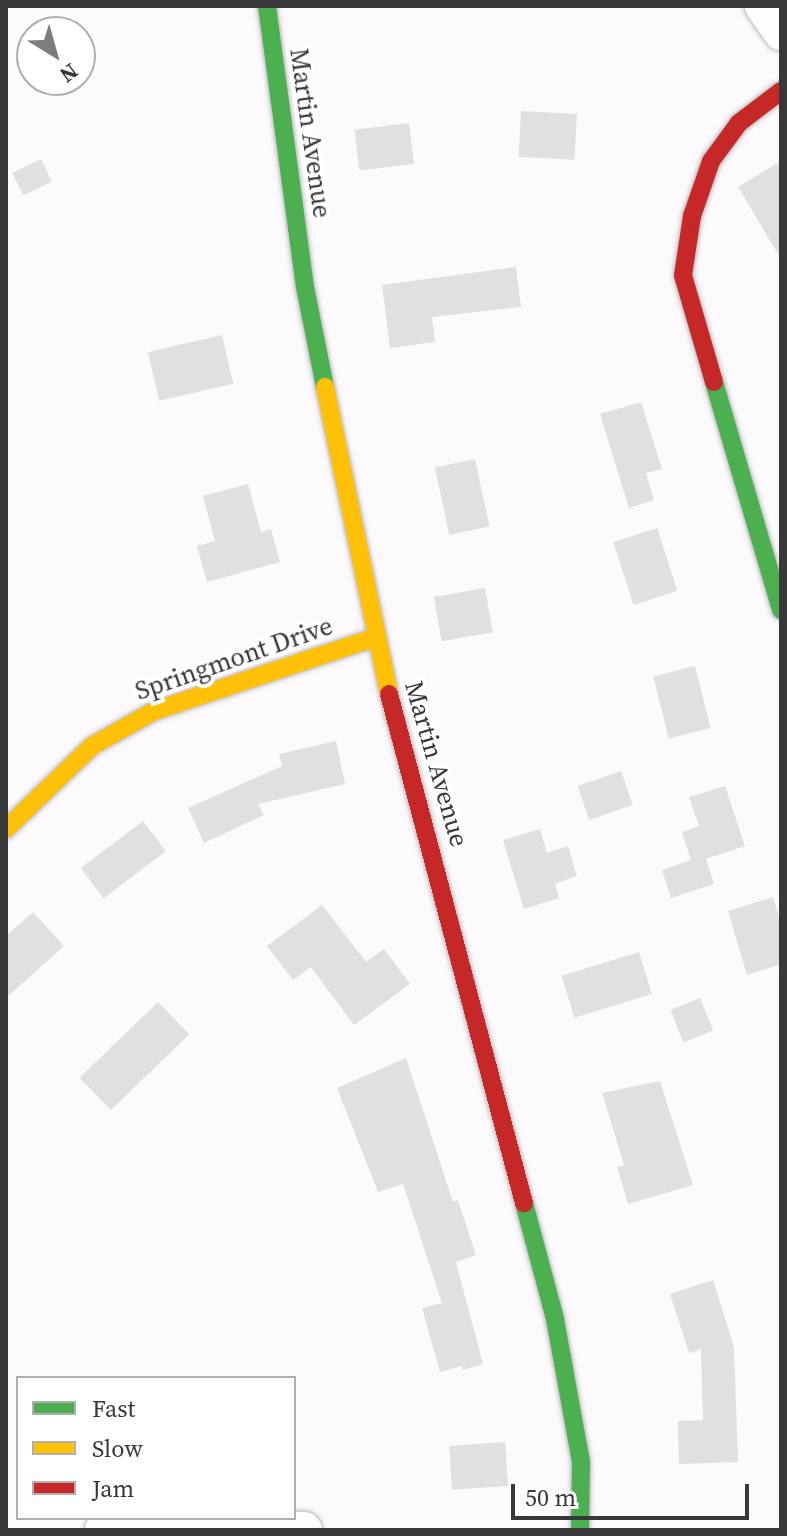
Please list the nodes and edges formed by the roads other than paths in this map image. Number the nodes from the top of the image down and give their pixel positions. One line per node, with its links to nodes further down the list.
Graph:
1 (267, 6): 6 (street, Martin Avenue)
2 (763, 6): 3 (street)
3 (781, 32)
4 (781, 91): 5 (street)
5 (781, 610)
6 (374, 638): 7 (street, Springmont Drive); 11 (street, Martin Avenue)
7 (6, 829)
8 (177, 1528): 9 (street); 10 (street)
9 (103, 1530)
10 (304, 1530)
11 (580, 1530)

